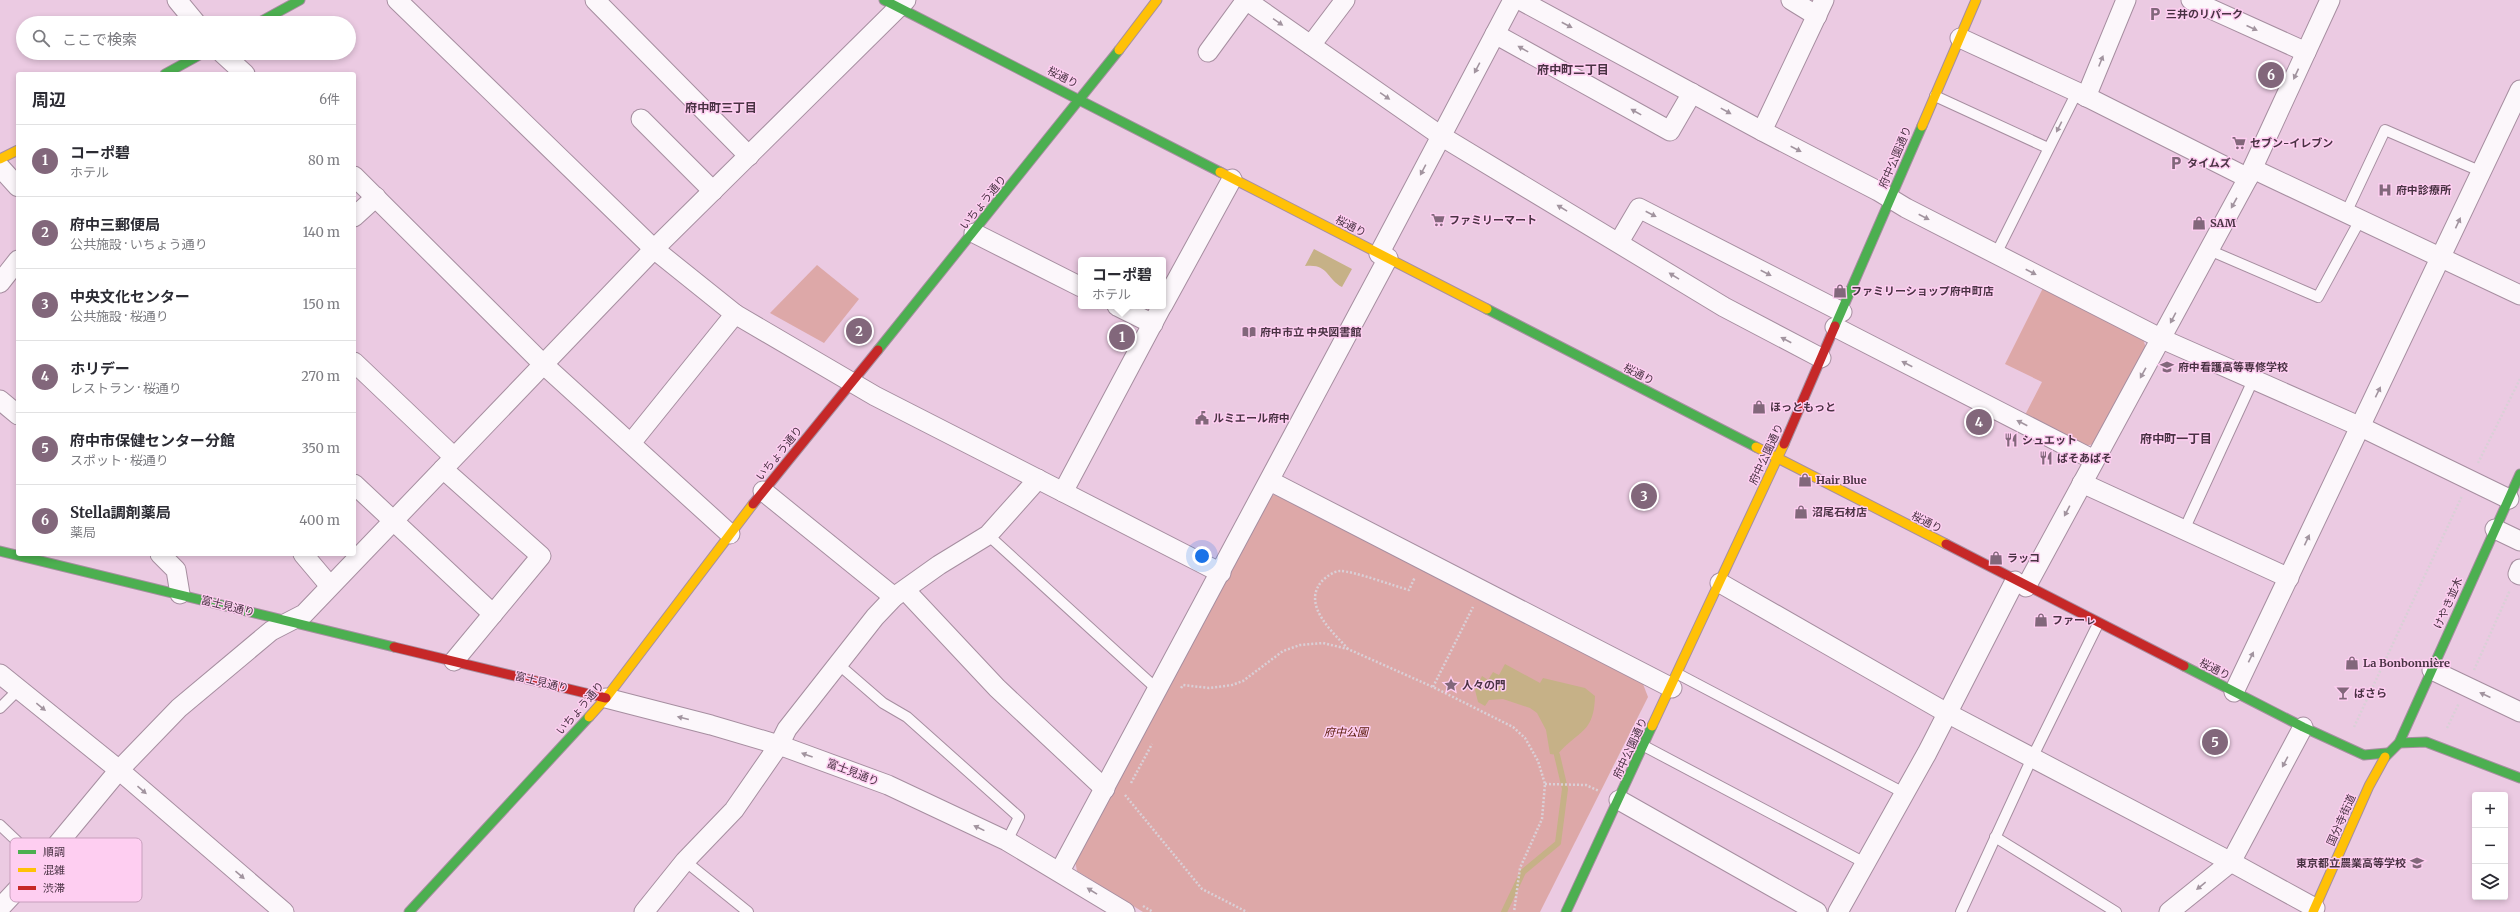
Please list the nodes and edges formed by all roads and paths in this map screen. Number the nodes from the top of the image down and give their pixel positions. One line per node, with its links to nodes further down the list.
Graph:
1 (177, 0): 17 (street)
2 (300, 0): 18 (street)
3 (397, 0): 53 (street)
4 (595, 0): 38 (street)
5 (1157, 0): 32 (street, いちょう通り)
6 (1246, 0): 21 (street, one-way to 21); 22 (street)
7 (1344, 0): 21 (street)
8 (1513, 0): 19 (street)
9 (1520, 0): 29 (street, one-way to 29)
10 (1791, 0): 16 (street)
11 (1976, 0): 20 (street, 府中公園通り)
12 (2126, 0): 30 (street, one-way to 12)
13 (2191, 0): 23 (street, one-way to 23)
14 (2330, 0): 23 (street)
15 (896, 3): 32 (street, 桜通り); 38 (street)
16 (1820, 8): 34 (street)
17 (190, 16)
18 (271, 16)
19 (1495, 34): 29 (street, one-way to 19); 35 (street, one-way to 35)
20 (1960, 38): 30 (street); 31 (street, 府中公園通り)
21 (1311, 45): 35 (street, one-way to 35)
22 (1208, 52)
23 (2306, 52): 42 (street, one-way to 42)
24 (190, 60): 26 (street)
25 (230, 60): 27 (street)
26 (168, 72)
27 (243, 72)
28 (2520, 90): 41 (street)
29 (1692, 93): 34 (street, one-way to 34)
30 (2081, 95): 36 (lane, one-way to 36); 42 (street)
31 (1935, 96): 36 (lane); 48 (street, 府中公園通り)
32 (1081, 100): 44 (street, 桜通り); 51 (street, いちょう通り)
33 (641, 119): 46 (street)
34 (1762, 131): 48 (street, one-way to 48)
35 (1441, 136): 52 (street, one-way to 35); 56 (street, one-way to 56)
36 (2048, 148): 55 (lane)
37 (16, 151): 39 (street)
38 (749, 156): 46 (street)
39 (0, 159)
40 (0, 167): 45 (street)
41 (2482, 172): 50 (lane); 57 (street, one-way to 41)
42 (2250, 173): 50 (street); 54 (street, one-way to 54)
43 (356, 178): 47 (street)
44 (1232, 179): 56 (street, 桜通り); 62 (street)
45 (16, 185)
46 (713, 191): 53 (street)
47 (376, 197): 49 (street); 71 (street)
48 (1891, 198): 55 (street, one-way to 55); 66 (street, 府中公園通り)
49 (356, 215)
50 (2353, 216): 54 (lane); 57 (street)
51 (974, 233): 60 (street); 74 (street, いちょう通り)
52 (1619, 242): 66 (street, one-way to 66); 69 (street, one-way to 52)
53 (654, 249): 65 (street); 71 (street)
54 (2209, 250): 68 (street, one-way to 68)
55 (1996, 254): 68 (street, one-way to 68)
56 (1383, 256): 79 (street, 桜通り); 85 (street)
57 (2442, 258): 61 (street); 77 (street, one-way to 57)
58 (16, 263): 59 (street)
59 (0, 284)
60 (1078, 285)
61 (2520, 295)
62 (1166, 300)
63 (1123, 309): 67 (street)
64 (1161, 309): 67 (street)
65 (735, 314): 74 (street); 78 (street)
66 (1838, 319): 69 (street, 府中公園通り); 80 (street, one-way to 66)
67 (1153, 324): 89 (street)
68 (2162, 339): 72 (street); 80 (street, one-way to 80)
69 (1821, 358): 79 (street, 府中公園通り)
70 (356, 364): 81 (street)
71 (543, 364): 78 (street); 81 (street)
72 (2254, 378): 77 (street); 93 (lane)
73 (2520, 379): 84 (path)
74 (851, 382): 83 (street); 88 (street, いちょう通り)
75 (0, 400): 76 (street)
76 (16, 414)
77 (2361, 427): 84 (street); 105 (street, one-way to 77)
78 (631, 443): 94 (street)
79 (1777, 459): 106 (street, 府中公園通り); 107 (street, 桜通り)
80 (2094, 460): 86 (street)
81 (448, 463): 91 (street); 114 (street)
82 (2520, 474): 90 (street, けやき並木)
83 (1038, 479): 89 (street); 95 (street)
84 (2470, 479): 90 (street); 136 (path)
85 (1270, 481): 102 (street); 123 (street)
86 (2082, 483): 93 (street); 107 (street, one-way to 107)
87 (356, 486): 91 (street)
88 (764, 491): 94 (street, いちょう通り); 110 (street)
89 (1063, 492): 102 (street)
90 (2509, 498): 92 (street, けやき並木)
91 (394, 520): 108 (street); 114 (street)
92 (2495, 529): 96 (street); 120 (street, けやき並木)
93 (2184, 530): 105 (street)
94 (730, 534): 131 (street, いちょう通り)
95 (988, 535): 110 (street); 128 (lane)
96 (2520, 541)
97 (0, 551): 98 (street, 富士見通り)
98 (16, 554)
99 (28, 556): 109 (street, 富士見通り)
100 (162, 556): 109 (street)
101 (305, 556): 108 (street)
102 (1221, 573): 128 (street)
103 (2519, 573): 125 (path)
104 (1417, 574): 117 (path)
105 (2289, 578): 130 (street, one-way to 105)
106 (1720, 583): 123 (street, 府中公園通り); 134 (street)
107 (2021, 584): 116 (street, 桜通り); 134 (street)
108 (330, 586): 115 (street)
109 (180, 594): 115 (street, 富士見通り)
110 (900, 594): 119 (street); 147 (street)
111 (1468, 602): 112 (path)
112 (1474, 605): 113 (path); 126 (path)
113 (1481, 609)
114 (494, 614): 118 (street)
115 (290, 621): 118 (street, 富士見通り); 144 (street)
116 (2098, 624): 130 (street, 桜通り); 143 (lane)
117 (1348, 649): 124 (path); 126 (path)
118 (454, 660): 131 (street, 富士見通り)
119 (838, 664): 140 (street); 156 (lane)
120 (2432, 670): 125 (street); 139 (street, けやき並木)
121 (0, 674): 127 (street)
122 (1186, 678): 124 (path)
123 (1675, 681): 141 (street, 府中公園通り); 148 (lane)
124 (1183, 685): 129 (path)
125 (2466, 686): 133 (street, one-way to 125); 137 (path)
126 (1433, 687): 146 (path)
127 (19, 689): 132 (lane); 144 (street, one-way to 144)
128 (1158, 690): 147 (street)
129 (1180, 691)
130 (2234, 692): 135 (street, 桜通り)
131 (606, 698): 140 (street, 富士見通り, one-way to 131); 167 (street, いちょう通り)
132 (0, 708)
133 (2520, 712)
134 (1947, 713): 143 (street); 148 (street)
135 (2303, 727): 142 (street, 桜通り); 158 (street, one-way to 158)
136 (2352, 731)
137 (2445, 733)
138 (1156, 737): 149 (path)
139 (2399, 743): 142 (street, 国分寺街道); 145 (street)
140 (779, 745): 156 (street, 富士見通り, one-way to 140); 157 (street)
141 (1644, 746): 150 (street, 府中公園通り); 159 (lane)
142 (2387, 753): 165 (street, 国分寺街道)
143 (2032, 758): 153 (lane); 158 (street)
144 (118, 770): 155 (street); 166 (street, one-way to 166)
145 (2520, 778)
146 (1545, 784): 150 (path); 171 (path)
147 (1105, 788): 160 (street)
148 (1904, 793): 159 (street)
149 (1124, 796): 151 (path); 170 (path)
150 (1612, 797): 172 (street, 府中公園通り); 173 (street)
151 (1120, 802)
152 (0, 825): 154 (lane)
153 (1995, 837): 175 (lane); 176 (lane)
154 (14, 838)
155 (62, 838)
156 (1007, 841): 160 (street, 富士見通り)
157 (685, 861): 164 (street); 168 (lane)
158 (2231, 862): 165 (street); 177 (street, one-way to 177)
159 (1865, 863): 174 (street)
160 (1060, 871): 163 (street, 富士見通り, one-way to 160)
161 (10, 897): 162 (street)
162 (0, 908)
163 (1134, 908): 169 (path)
164 (651, 910)
165 (2314, 910)
166 (284, 912)
167 (409, 912)
168 (748, 912)
169 (1153, 912)
170 (1247, 912)
171 (1514, 912)
172 (1566, 912)
173 (1817, 912)
174 (1838, 912)
175 (1961, 912)
176 (2116, 912)
177 (2169, 912)

